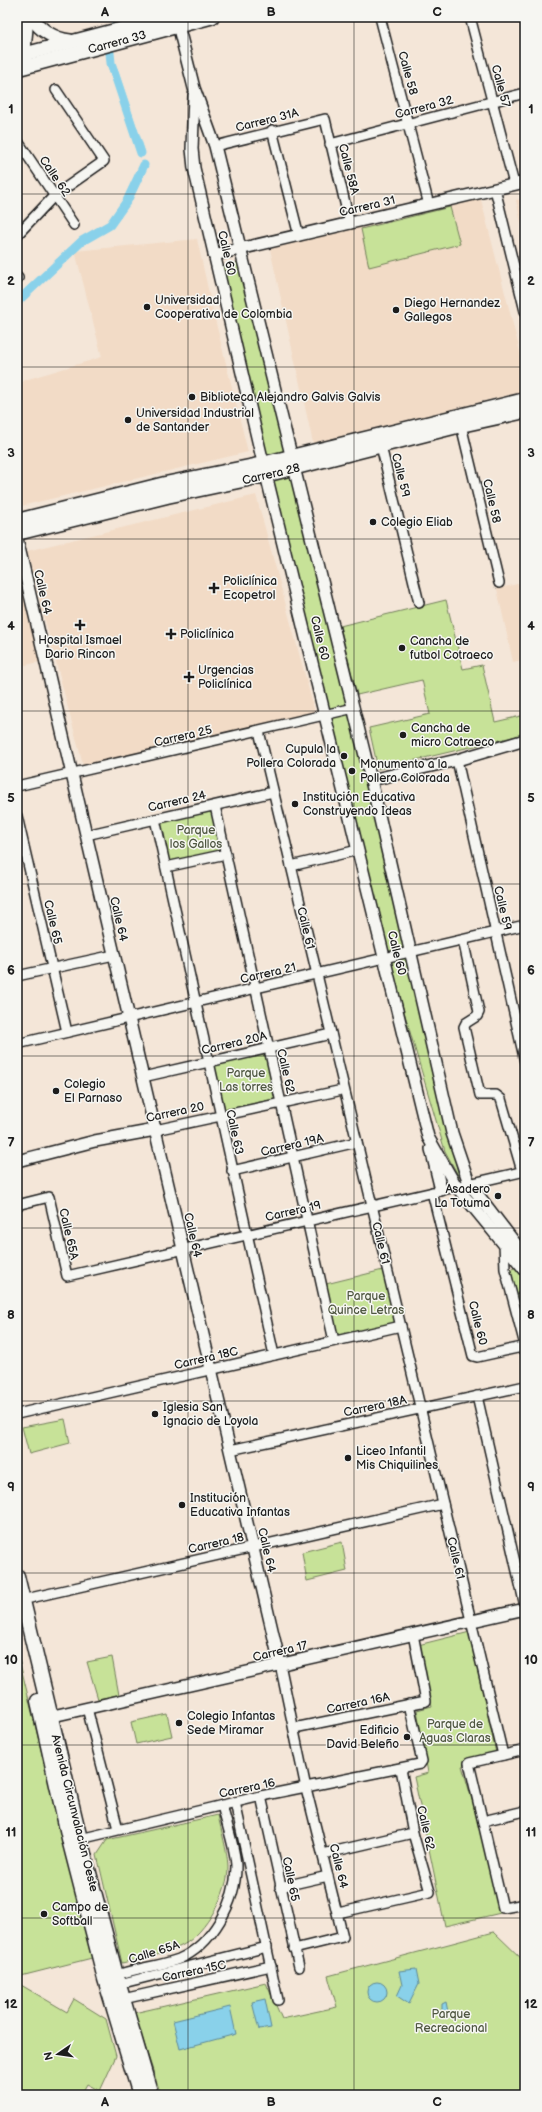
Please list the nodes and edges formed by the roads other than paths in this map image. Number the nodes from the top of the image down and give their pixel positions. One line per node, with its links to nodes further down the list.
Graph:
1 (18, 17): 9 (main road)
2 (28, 17): 11 (main road)
3 (32, 17): 10 (main road)
4 (167, 17): 10 (main road, Carrera 33)
5 (212, 17): 8 (main road, Carrera 33)
6 (380, 17): 17 (street, Calle 58)
7 (470, 17): 15 (street, Calle 57)
8 (177, 21): 11 (main road, Carrera 33); 12 (street, Calle 60)
9 (17, 26)
10 (72, 42): 11 (main road, Carrera 33)
11 (20, 62)
12 (194, 88): 21 (street, Calle 60); 31 (street, Calle 60)
13 (56, 90): 24 (street)
14 (525, 93): 15 (street, Carrera 32)
15 (493, 101): 17 (street, Carrera 32); 22 (street, Calle 57)
16 (325, 119): 18 (street, Carrera 31A); 20 (street, Calle 58A)
17 (409, 123): 20 (street, Carrera 32); 25 (street, Calle 58)
18 (272, 130): 21 (street, Carrera 31A); 29 (street)
19 (17, 140): 24 (street, Calle 62)
20 (330, 144): 26 (street, Calle 58A)
21 (215, 146): 30 (street, Calle 60)
22 (520, 183): 23 (street, Carrera 31)
23 (495, 189): 25 (street, Carrera 31); 32 (street)
24 (54, 196): 27 (street, Calle 62); 28 (street)
25 (429, 205): 26 (street, Carrera 31)
26 (350, 224): 29 (street, Carrera 31)
27 (74, 225)
28 (17, 235)
29 (299, 236): 30 (street, Carrera 31)
30 (241, 250): 31 (street, Carrera 31); 37 (street, Calle 60)
31 (214, 256): 38 (street, Calle 60)
32 (525, 311)
33 (525, 400): 37 (main road, Carrera 28)
34 (525, 411): 35 (main road, Carrera 28)
35 (461, 425): 36 (main road, Carrera 28); 42 (street, Calle 58)
36 (381, 446): 37 (main road, Carrera 28); 43 (street, Calle 59)
37 (292, 462): 38 (main road, Carrera 28); 44 (street, Calle 60)
38 (264, 470): 39 (main road, Carrera 28); 40 (main road, Carrera 28); 45 (street, Calle 60)
39 (17, 521)
40 (17, 533)
41 (17, 539): 49 (street, Calle 64)
42 (499, 583)
43 (420, 602)
44 (354, 708): 45 (street, Carrera 25); 50 (street, Calle 60)
45 (326, 715): 46 (street, Carrera 25); 57 (street, Calle 60)
46 (259, 731): 49 (street, Carrera 25); 52 (street, Calle 61)
47 (525, 740): 48 (street)
48 (457, 760): 50 (street); 62 (street, Calle 59)
49 (72, 774): 51 (street, Carrera 25); 56 (street, Calle 64)
50 (371, 780): 64 (street, Calle 60)
51 (17, 786)
52 (273, 792): 53 (street, Carrera 24); 59 (street, Calle 61)
53 (215, 806): 55 (street, Carrera 24); 58 (street, Calle 62)
54 (17, 816): 67 (street, Calle 65)
55 (155, 819): 56 (street, Carrera 24); 60 (street, Calle 63)
56 (86, 835): 65 (street, Calle 64)
57 (358, 850): 59 (street); 66 (street, Calle 60)
58 (226, 854): 60 (street); 70 (street, Calle 62)
59 (291, 866): 68 (street, Calle 61)
60 (166, 867): 71 (street, Calle 63)
61 (525, 925): 62 (street, Carrera 21)
62 (496, 932): 63 (street, Carrera 21); 78 (street, Calle 59)
63 (463, 940): 64 (street, Carrera 21); 89 (street)
64 (410, 952): 66 (street, Carrera 21); 90 (street, Calle 60)
65 (114, 955): 67 (street); 72 (street, Calle 64)
66 (385, 958): 68 (street, Carrera 21); 84 (street, Calle 60)
67 (51, 969): 69 (street); 73 (street, Calle 65)
68 (317, 974): 70 (street, Carrera 21); 74 (street, Calle 61)
69 (17, 976)
70 (256, 988): 71 (street, Carrera 21); 76 (street, Calle 62)
71 (194, 1002): 72 (street, Carrera 21); 77 (street, Calle 63)
72 (129, 1018): 73 (street, Carrera 21); 79 (street, Calle 64)
73 (66, 1032): 75 (street, Carrera 21)
74 (331, 1034): 76 (street, Carrera 20A); 85 (street, Calle 61)
75 (17, 1044)
76 (268, 1047): 77 (street, Carrera 20A); 81 (street, Calle 62)
77 (208, 1061): 79 (street, Carrera 20A); 82 (street, Calle 63)
78 (525, 1062)
79 (143, 1077): 83 (street, Calle 64)
80 (338, 1091): 81 (street, Carrera 20)
81 (281, 1104): 82 (street, Carrera 20); 86 (street, Calle 62)
82 (220, 1116): 83 (street, Carrera 20); 88 (street, Calle 63)
83 (155, 1130): 87 (street, Carrera 20); 98 (street, Calle 64)
84 (428, 1137): 91 (street, Calle 60); 92 (street)
85 (357, 1142): 86 (street, Carrera 19A); 94 (street, Calle 61)
86 (292, 1157): 88 (street, Carrera 19A); 95 (street, Calle 62)
87 (17, 1161)
88 (232, 1171): 96 (street, Calle 63)
89 (523, 1171): 90 (street, Carrera 19)
90 (469, 1183): 91 (street, Carrera 19); 99 (street, Calle 60)
91 (456, 1186): 92 (street, Carrera 19); 97 (street, Calle 60)
92 (436, 1191): 94 (street, Carrera 19); 100 (street, Calle 60)
93 (17, 1205): 101 (street, Calle 65A)
94 (372, 1205): 95 (street, Carrera 19); 102 (street, Calle 61)
95 (306, 1220): 96 (street, Carrera 19); 103 (street, Calle 62)
96 (248, 1233): 98 (street, Carrera 19); 104 (street, Calle 63)
97 (504, 1243): 99 (street, Calle 60); 100 (street, Calle 60)
98 (183, 1248): 101 (street, Carrera 19); 105 (street, Calle 64)
99 (524, 1264): 100 (street)
100 (505, 1269)
101 (67, 1276)
102 (401, 1326): 103 (street, Carrera 18C); 108 (street, Calle 61)
103 (334, 1341): 104 (street, Carrera 18C)
104 (274, 1355): 105 (street, Carrera 18C)
105 (211, 1369): 109 (street, Carrera 18C); 110 (street, Calle 64)
106 (525, 1386): 107 (street, Carrera 18A)
107 (477, 1396): 108 (street, Carrera 18A); 115 (street)
108 (420, 1409): 110 (street, Carrera 18A); 111 (street, Calle 61)
109 (17, 1414)
110 (230, 1450): 112 (street, Calle 64)
111 (443, 1504): 112 (street, Carrera 18); 116 (street, Calle 61)
112 (252, 1547): 114 (street, Carrera 18); 118 (street, Calle 64)
113 (17, 1576): 114 (main road, Avenida Circunvalación Oeste)
114 (19, 1603): 121 (main road, Avenida Circunvalación Oeste)
115 (525, 1607): 116 (street, Carrera 17)
116 (471, 1621): 117 (street, Carrera 17); 124 (street, Calle 61)
117 (413, 1634): 118 (street, Carrera 17); 119 (street, Carrera 16A)
118 (280, 1664): 120 (street, Carrera 17); 122 (street, Calle 64)
119 (408, 1704): 122 (street, Carrera 16A); 125 (street, Carrera 16)
120 (87, 1708): 121 (street, Carrera 17); 132 (street)
121 (47, 1718): 134 (main road, Avenida Circunvalación Oeste); 146 (main road, Avenida Circunvalación Oeste)
122 (294, 1728): 126 (street, Calle 64)
123 (525, 1750): 124 (street)
124 (503, 1755): 131 (street)
125 (401, 1769): 126 (street, Carrera 16); 133 (street, Calle 62)
126 (306, 1788): 127 (street, Carrera 16); 135 (street, Calle 64)
127 (261, 1796): 128 (street, Carrera 16); 139 (street, Calle 65)
128 (235, 1802): 129 (street, Carrera 16); 136 (street)
129 (222, 1805): 132 (street, Carrera 16); 138 (street, Calle 65A)
130 (525, 1811): 131 (street)
131 (483, 1821): 140 (street)
132 (118, 1829): 134 (street, Carrera 16)
133 (413, 1833): 135 (street); 141 (street, Calle 62)
134 (80, 1839): 146 (main road, Avenida Circunvalación Oeste)
135 (323, 1854): 137 (street, Calle 64)
136 (251, 1876): 138 (street); 142 (street)
137 (328, 1876): 139 (street); 141 (street, Calle 64)
138 (235, 1880): 146 (street, Calle 65A)
139 (280, 1887): 143 (street, Calle 65)
140 (525, 1904)
141 (338, 1913): 143 (street, Calle 64)
142 (267, 1947): 144 (street); 146 (street, Carrera 15C)
143 (294, 1949): 145 (street, Calle 65)
144 (271, 1966): 147 (street, Carrera 15C); 148 (street)
145 (299, 1967)
146 (112, 1981): 147 (main road, Avenida Circunvalación Oeste); 149 (main road, Avenida Circunvalación Oeste)
147 (123, 1999): 150 (main road, Avenida Circunvalación Oeste)
148 (278, 2000)
149 (140, 2095)
150 (151, 2095)

